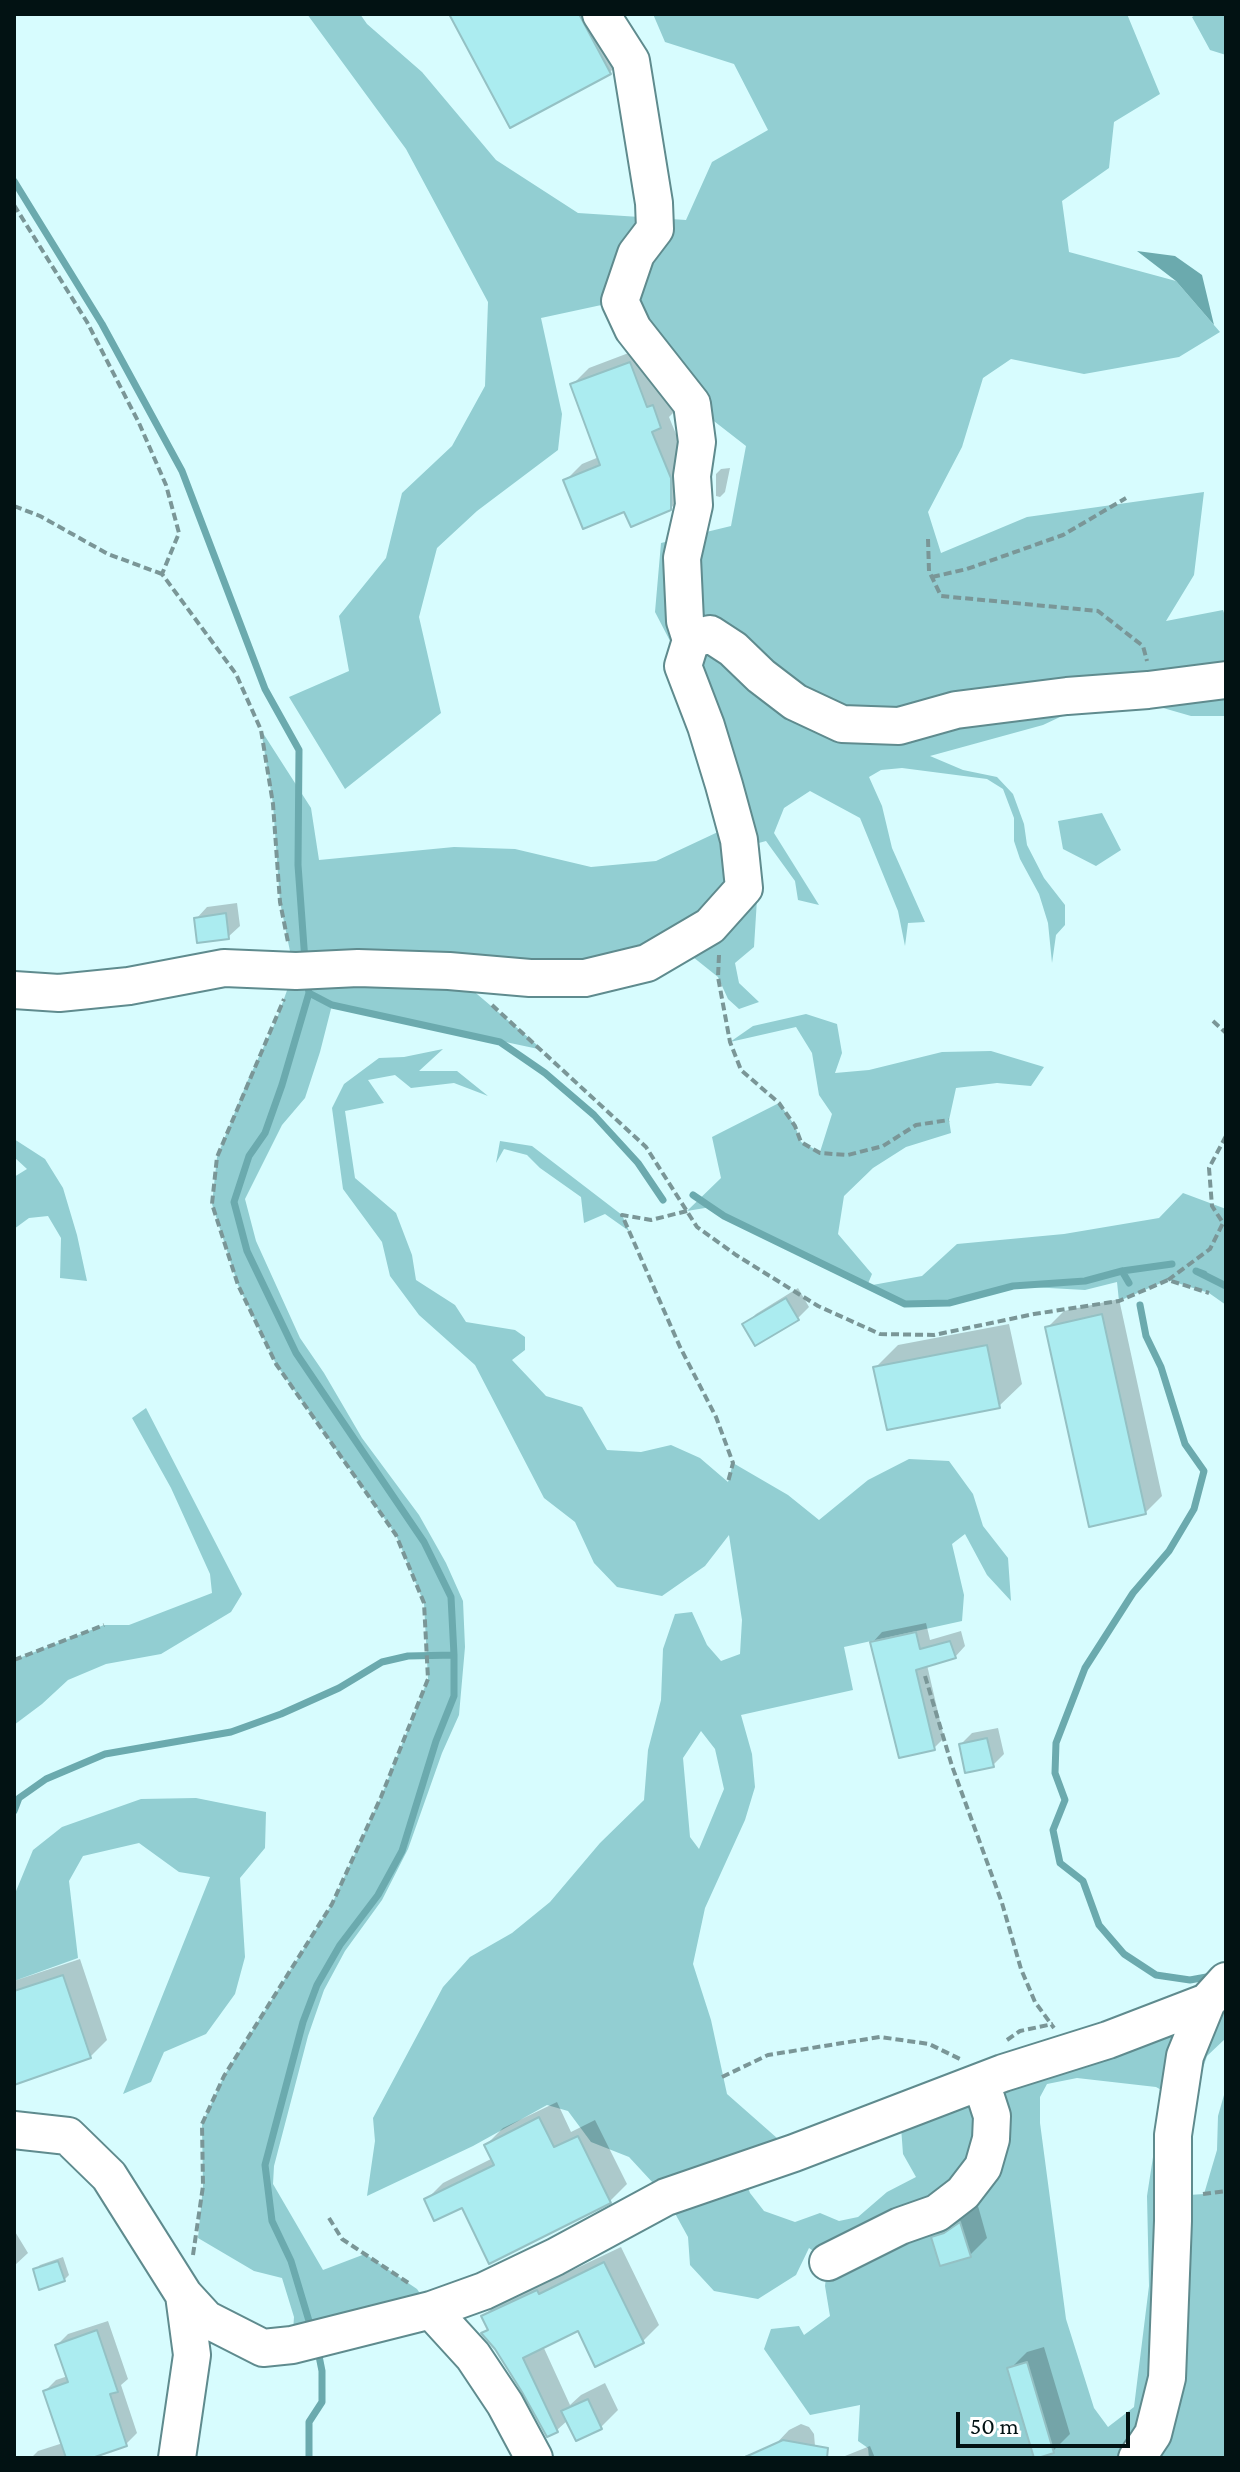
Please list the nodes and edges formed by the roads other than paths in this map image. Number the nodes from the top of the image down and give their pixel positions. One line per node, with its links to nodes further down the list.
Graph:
1 (601, 14): 2 (street)
2 (691, 640): 3 (street); 4 (street)
3 (1226, 680)
4 (14, 990)
5 (1217, 1992): 6 (street); 13 (street)
6 (971, 2071): 8 (street); 10 (street)
7 (14, 2130): 9 (street)
8 (828, 2262)
9 (184, 2295): 10 (street); 11 (street)
10 (431, 2310): 12 (street)
11 (177, 2458)
12 (534, 2458)
13 (1137, 2458)

